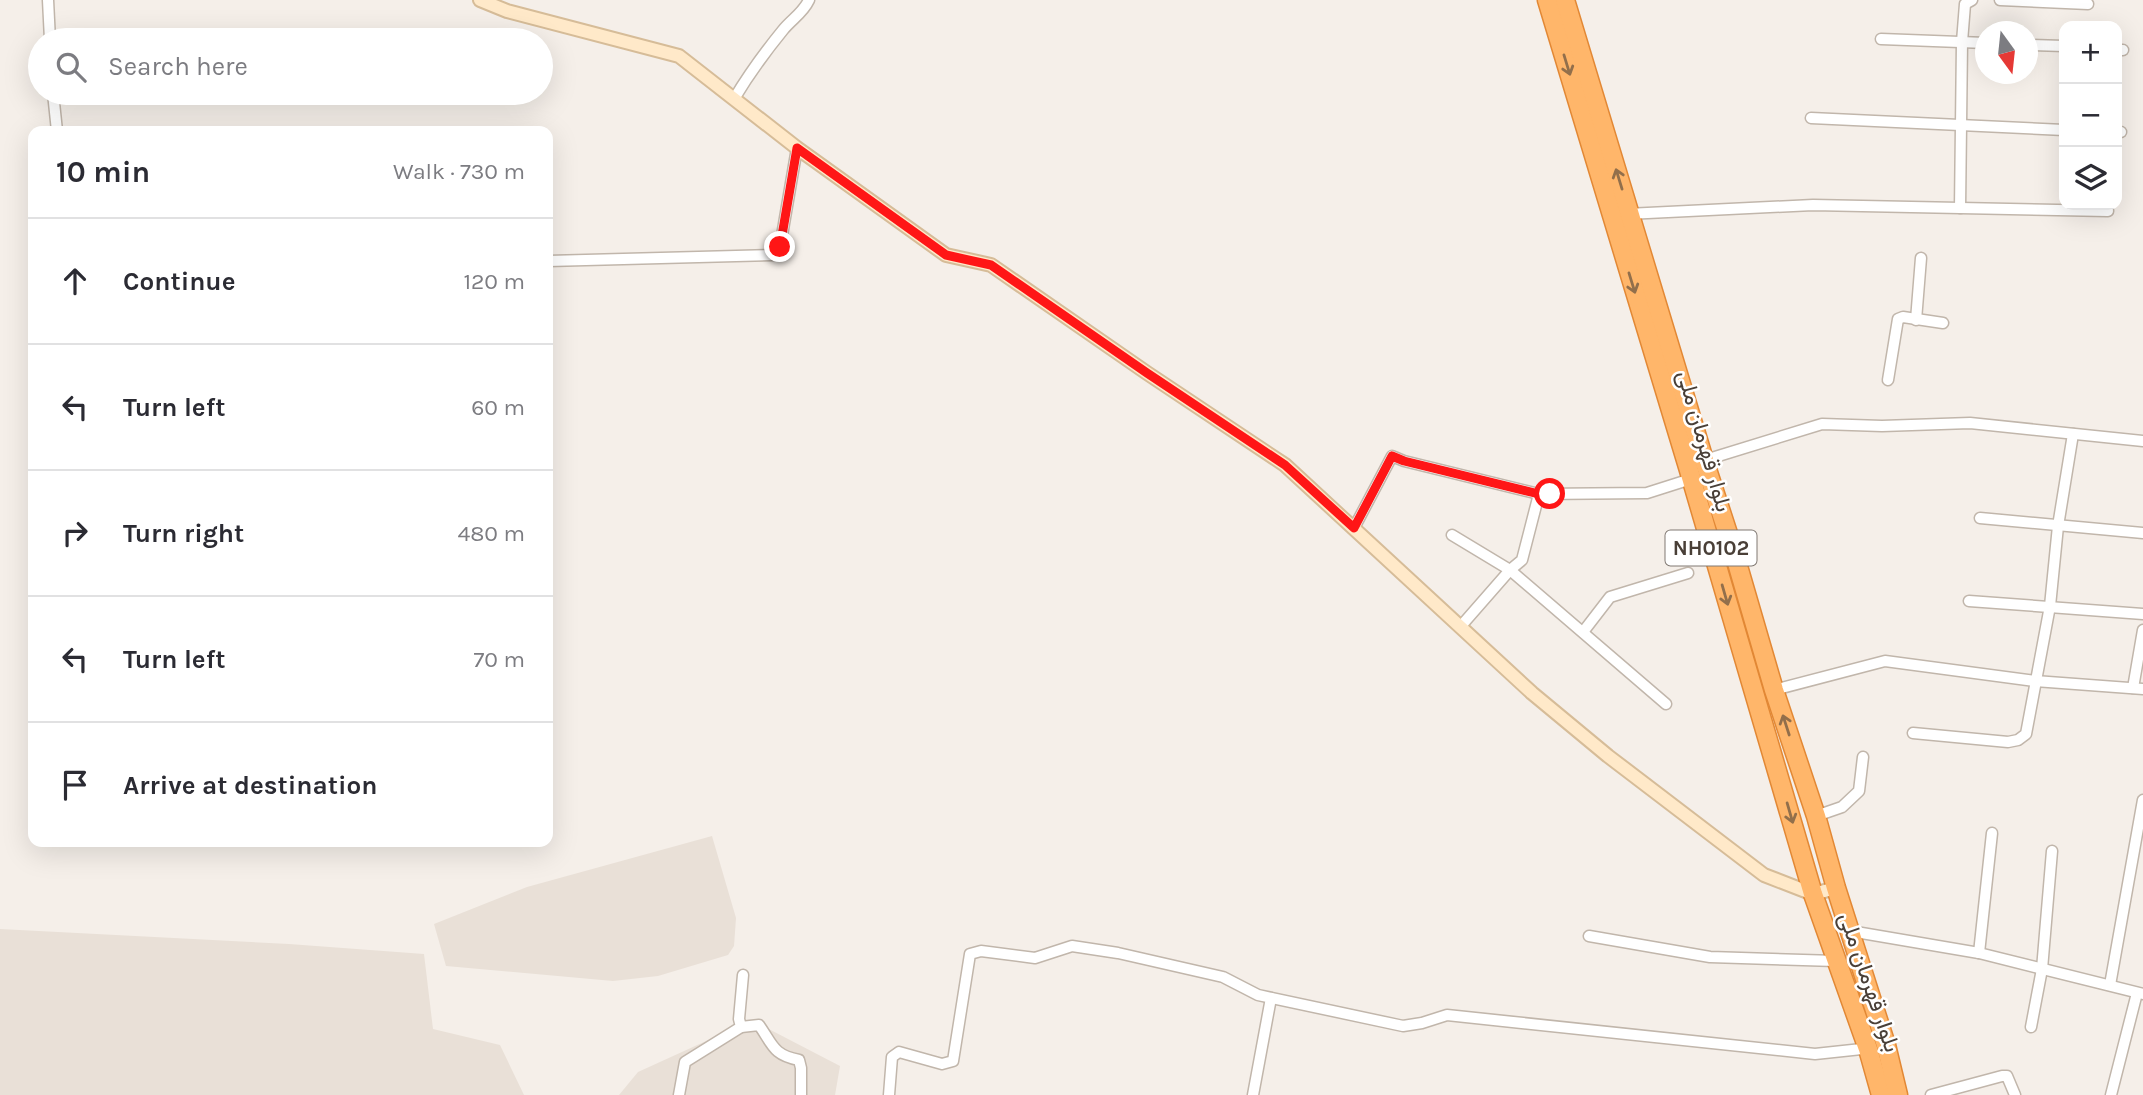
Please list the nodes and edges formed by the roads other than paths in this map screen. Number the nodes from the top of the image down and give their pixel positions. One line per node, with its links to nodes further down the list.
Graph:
1 (48, 0): 10 (street)
2 (480, 0): 16 (street)
3 (809, 0): 16 (street)
4 (1547, 0): 25 (highway, بلوار قهرمان ملی / NH0102, one-way to 25)
5 (1565, 0): 25 (highway, بلوار قهرمان ملی / NH0102, one-way to 5)
6 (1972, 0): 12 (street)
7 (2000, 0): 8 (street)
8 (2062, 1): 9 (street)
9 (2088, 4)
10 (49, 28)
11 (1881, 39): 12 (street)
12 (1962, 42): 13 (street); 19 (street)
13 (1975, 43)
14 (2038, 45): 15 (street)
15 (2059, 46)
16 (734, 99): 22 (street)
17 (54, 105): 20 (street)
18 (1811, 118): 19 (street)
19 (1960, 125): 21 (street); 23 (street)
20 (56, 126)
21 (2059, 130)
22 (797, 148): 27 (street); 37 (street)
23 (1960, 208): 24 (street); 25 (street)
24 (2108, 211)
25 (1621, 216): 33 (highway, بلوار قهرمان ملی / NH0102)
26 (1922, 258): 28 (street)
27 (553, 261)
28 (1916, 320): 29 (street); 30 (street)
29 (1943, 323)
30 (1888, 380)
31 (2073, 435): 32 (street); 33 (street); 36 (street)
32 (2143, 441)
33 (1694, 469): 34 (street); 50 (highway, بلوار قهرمان ملی / NH0102); 59 (highway, بلوار قهرمان ملی / NH0102, one-way to 59)
34 (1539, 494): 37 (street); 40 (street)
35 (1980, 518): 36 (street)
36 (2058, 526): 38 (street); 43 (street)
37 (1354, 528): 45 (street)
38 (2143, 533)
39 (1452, 536): 40 (street)
40 (1510, 570): 45 (street); 47 (street)
41 (1688, 573): 47 (street)
42 (1969, 601): 43 (street)
43 (2050, 606): 44 (street); 48 (street)
44 (2143, 614)
45 (1461, 626): 59 (street)
46 (2143, 631): 49 (street)
47 (1583, 632): 51 (street)
48 (2035, 681): 49 (street); 50 (street); 52 (street)
49 (2138, 688)
50 (1774, 690): 55 (highway, بلوار قهرمان ملی / NH0102, one-way to 50)
51 (1666, 704)
52 (1913, 733)
53 (1863, 757): 55 (street)
54 (2143, 800): 66 (street)
55 (1816, 816): 58 (highway, بلوار قهرمان ملی / NH0102)
56 (1992, 833): 62 (street)
57 (2052, 851): 64 (street)
58 (1836, 888): 59 (street); 60 (highway, بلوار قهرمان ملی / NH0102)
59 (1813, 894): 63 (highway, بلوار قهرمان ملی / NH0102)
60 (1850, 931): 62 (street); 71 (highway, بلوار قهرمان ملی / NH0102)
61 (1589, 936): 63 (street)
62 (1979, 953): 64 (street)
63 (1836, 961): 71 (highway, بلوار قهرمان ملی / NH0102)
64 (2042, 969): 66 (street); 70 (street)
65 (743, 975): 69 (street)
66 (2110, 985): 67 (street)
67 (2140, 994): 80 (street)
68 (1271, 998): 71 (street); 74 (street); 75 (street)
69 (741, 1027): 72 (street); 73 (street)
70 (2031, 1027)
71 (1877, 1047): 76 (highway, بلوار قهرمان ملی / NH0102); 77 (highway, بلوار قهرمان ملی / NH0102)
72 (679, 1095)
73 (801, 1095)
74 (889, 1095)
75 (1253, 1095)
76 (1881, 1095)
77 (1898, 1095)
78 (1931, 1095): 79 (street)
79 (2015, 1095)
80 (2110, 1095)

